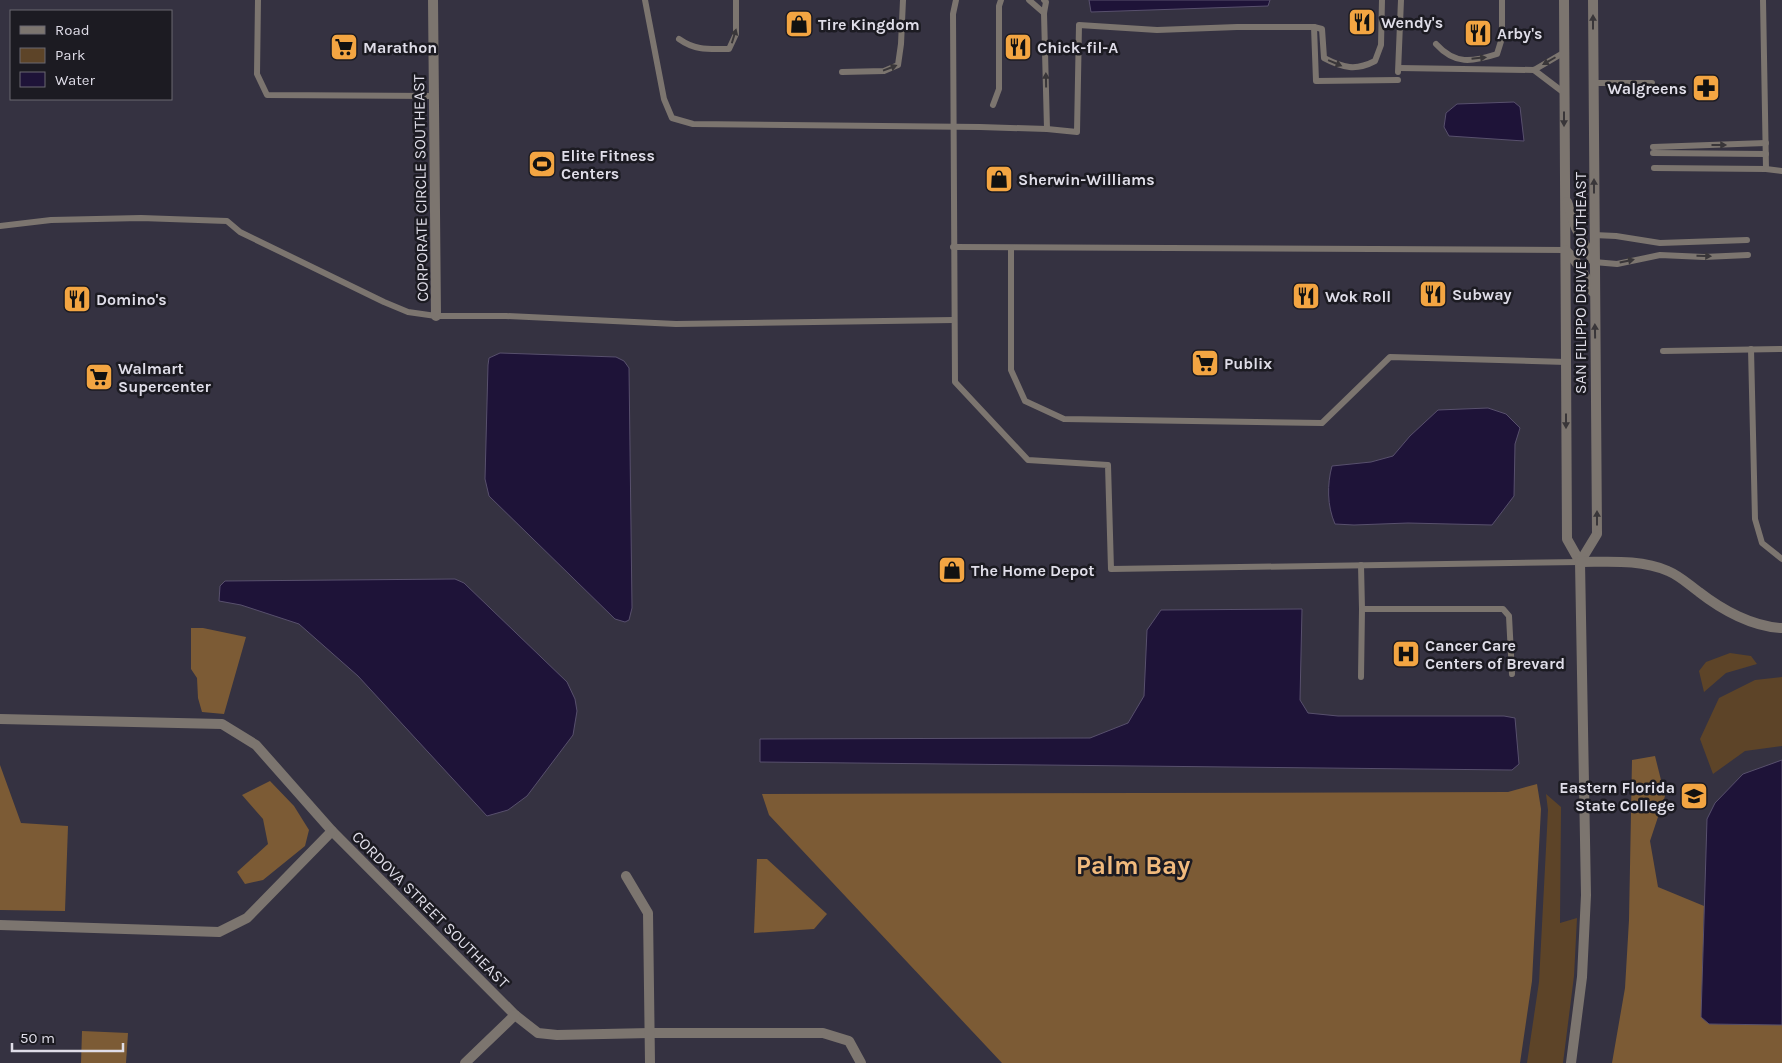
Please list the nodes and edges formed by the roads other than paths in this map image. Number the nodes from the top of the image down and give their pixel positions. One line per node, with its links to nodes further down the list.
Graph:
1 (258, 0): 27 (lane)
2 (433, 0): 27 (street, CORPORATE CIRCLE SOUTHEAST)
3 (646, 0): 29 (lane)
4 (736, 0): 18 (lane, one-way to 4)
5 (903, 0): 22 (lane, one-way to 5)
6 (956, 0): 29 (lane)
7 (1001, 0): 28 (lane)
8 (1028, 0): 16 (lane)
9 (1044, 0): 16 (lane)
10 (1382, 0): 17 (lane, one-way to 10)
11 (1401, 0): 21 (lane)
12 (1502, 0): 19 (lane, one-way to 12)
13 (1564, 0): 20 (street, SAN FILIPPO DRIVE SOUTHEAST)
14 (1593, 0): 24 (street, SAN FILIPPO DRIVE SOUTHEAST, one-way to 14)
15 (1762, 0): 31 (lane)
16 (1044, 13): 30 (lane, one-way to 16)
17 (1314, 27): 23 (lane); 30 (lane)
18 (679, 39)
19 (1436, 44)
20 (1563, 53): 21 (lane, one-way to 21); 26 (street, SAN FILIPPO DRIVE SOUTHEAST)
21 (1534, 70): 26 (lane)
22 (842, 72)
23 (1398, 80)
24 (1593, 83): 25 (lane); 38 (street, SAN FILIPPO DRIVE SOUTHEAST, one-way to 24)
25 (1652, 83)
26 (1563, 92): 36 (street, SAN FILIPPO DRIVE SOUTHEAST, one-way to 36)
27 (433, 96): 46 (street, CORPORATE CIRCLE SOUTHEAST)
28 (993, 105)
29 (953, 127): 30 (lane); 40 (lane)
30 (1047, 129)
31 (1766, 143): 32 (lane); 32 (lane, one-way to 31)
32 (1766, 154): 34 (lane)
33 (1654, 168): 34 (lane)
34 (1766, 170): 35 (lane)
35 (1782, 171)
36 (1564, 194): 42 (street, SAN FILIPPO DRIVE SOUTHEAST); 44 (street)
37 (0, 226): 46 (lane)
38 (1594, 235): 39 (lane); 44 (street, SAN FILIPPO DRIVE SOUTHEAST)
39 (1747, 240)
40 (953, 247): 41 (lane); 47 (lane)
41 (1010, 248): 42 (lane); 51 (lane)
42 (1565, 250): 45 (street); 51 (street, SAN FILIPPO DRIVE SOUTHEAST)
43 (1748, 255): 44 (lane, one-way to 43)
44 (1594, 262): 45 (street, SAN FILIPPO DRIVE SOUTHEAST)
45 (1595, 295): 53 (street, SAN FILIPPO DRIVE SOUTHEAST, one-way to 45)
46 (436, 316): 47 (lane)
47 (954, 320): 54 (lane)
48 (1751, 349): 49 (lane); 50 (lane); 52 (lane)
49 (1782, 349)
50 (1663, 351)
51 (1566, 362): 53 (street, SAN FILIPPO DRIVE SOUTHEAST, one-way to 53)
52 (1782, 559)
53 (1580, 562): 54 (lane); 56 (street); 68 (street, SAN FILIPPO DRIVE SOUTHEAST)
54 (1361, 565): 55 (lane)
55 (1362, 609): 57 (lane); 58 (lane)
56 (1782, 628)
57 (1512, 674)
58 (1361, 678)
59 (0, 719): 60 (street, CORDOVA STREET SOUTHEAST)
60 (332, 831): 62 (street); 63 (street, CORDOVA STREET SOUTHEAST)
61 (626, 876): 64 (street)
62 (0, 925)
63 (514, 1015): 64 (street, CORDOVA STREET SOUTHEAST); 65 (street)
64 (650, 1033): 66 (street); 67 (street, CORDOVA STREET SOUTHEAST)
65 (465, 1063)
66 (650, 1063)
67 (861, 1063)
68 (1571, 1063)

